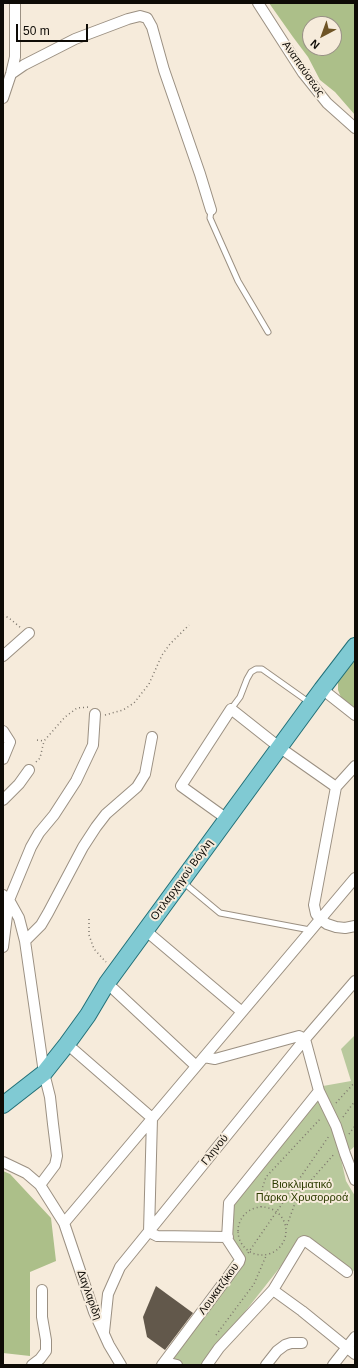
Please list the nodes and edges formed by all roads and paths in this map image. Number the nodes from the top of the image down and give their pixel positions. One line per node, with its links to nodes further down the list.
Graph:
1 (15, 3): 3 (street)
2 (258, 3): 5 (street, Αναπαύσεως)
3 (11, 74): 4 (street); 6 (street)
4 (3, 98)
5 (355, 128)
6 (211, 210): 7 (lane)
7 (268, 332)
8 (3, 615): 10 (path)
9 (189, 625): 17 (path)
10 (29, 633): 12 (street)
11 (355, 646): 13 (main road, Οπλαρχηγού Βόγλη)
12 (3, 656)
13 (322, 689): 14 (main road, Οπλαρχηγού Βόγλη); 16 (street)
14 (311, 704): 15 (lane); 22 (main road, Οπλαρχηγού Βόγλη)
15 (231, 709): 22 (street); 28 (street)
16 (355, 715)
17 (95, 716): 21 (path); 31 (street)
18 (3, 731): 23 (street)
19 (152, 737): 37 (street)
20 (37, 740): 21 (path)
21 (44, 741): 25 (path)
22 (280, 747): 26 (street); 28 (main road, Οπλαρχηγού Βόγλη)
23 (3, 759)
24 (355, 766): 26 (street)
25 (29, 770): 27 (street)
26 (336, 787): 33 (street)
27 (3, 800)
28 (227, 819): 30 (main road, Οπλαρχηγού Βόγλη)
29 (355, 878): 33 (street)
30 (181, 882): 35 (main road, Οπλαρχηγού Βόγλη); 36 (lane)
31 (6, 898): 37 (street); 38 (street)
32 (89, 919): 39 (path)
33 (320, 919): 34 (street); 36 (street)
34 (355, 926)
35 (146, 930): 39 (main road, Οπλαρχηγού Βόγλη); 41 (street)
36 (310, 930): 41 (street)
37 (25, 940): 46 (street)
38 (3, 947)
39 (111, 977): 43 (main road, Οπλαρχηγού Βόγλη); 45 (street)
40 (355, 981): 42 (street, Γληνού)
41 (242, 1012): 44 (street)
42 (305, 1039): 44 (street); 48 (street); 65 (street, Γληνού)
43 (67, 1044): 46 (main road, Οπλαρχηγού Βόγλη); 52 (street)
44 (204, 1057): 45 (street)
45 (196, 1066): 52 (street)
46 (44, 1073): 50 (main road, Οπλαρχηγού Βόγλη); 58 (street)
47 (355, 1082): 51 (path)
48 (319, 1091): 51 (street); 66 (street, Λουκατζίκου)
49 (355, 1101): 53 (path)
50 (3, 1105)
51 (329, 1110): 53 (street); 61 (path)
52 (152, 1118): 63 (street); 65 (street)
53 (336, 1126): 55 (street); 59 (path)
54 (355, 1126): 55 (path)
55 (342, 1144): 57 (street); 60 (path)
56 (3, 1162): 58 (street, Δαγλαρίδη)
57 (355, 1180)
58 (40, 1185): 63 (street, Δαγλαρίδη)
59 (295, 1185): 60 (path); 62 (path)
60 (302, 1190): 64 (path)
61 (261, 1207): 62 (path); 67 (path)
62 (276, 1211): 64 (path); 67 (path)
63 (64, 1223): 72 (street, Δαγλαρίδη)
64 (286, 1227): 68 (path)
65 (149, 1232): 66 (street); 72 (street, Γληνού)
66 (228, 1236): 79 (street, Λουκατζίκου)
67 (249, 1251): 68 (path)
68 (266, 1255): 73 (path)
69 (347, 1272): 71 (street)
70 (42, 1290): 77 (street)
71 (273, 1290): 76 (street); 81 (street)
72 (104, 1332): 78 (street, Δαγλαρίδη)
73 (216, 1335)
74 (355, 1337): 76 (street)
75 (302, 1342): 82 (street)
76 (351, 1350): 83 (street)
77 (32, 1365)
78 (121, 1365)
79 (164, 1365): 80 (street)
80 (177, 1365)
81 (207, 1365)
82 (266, 1365)
83 (333, 1365)

